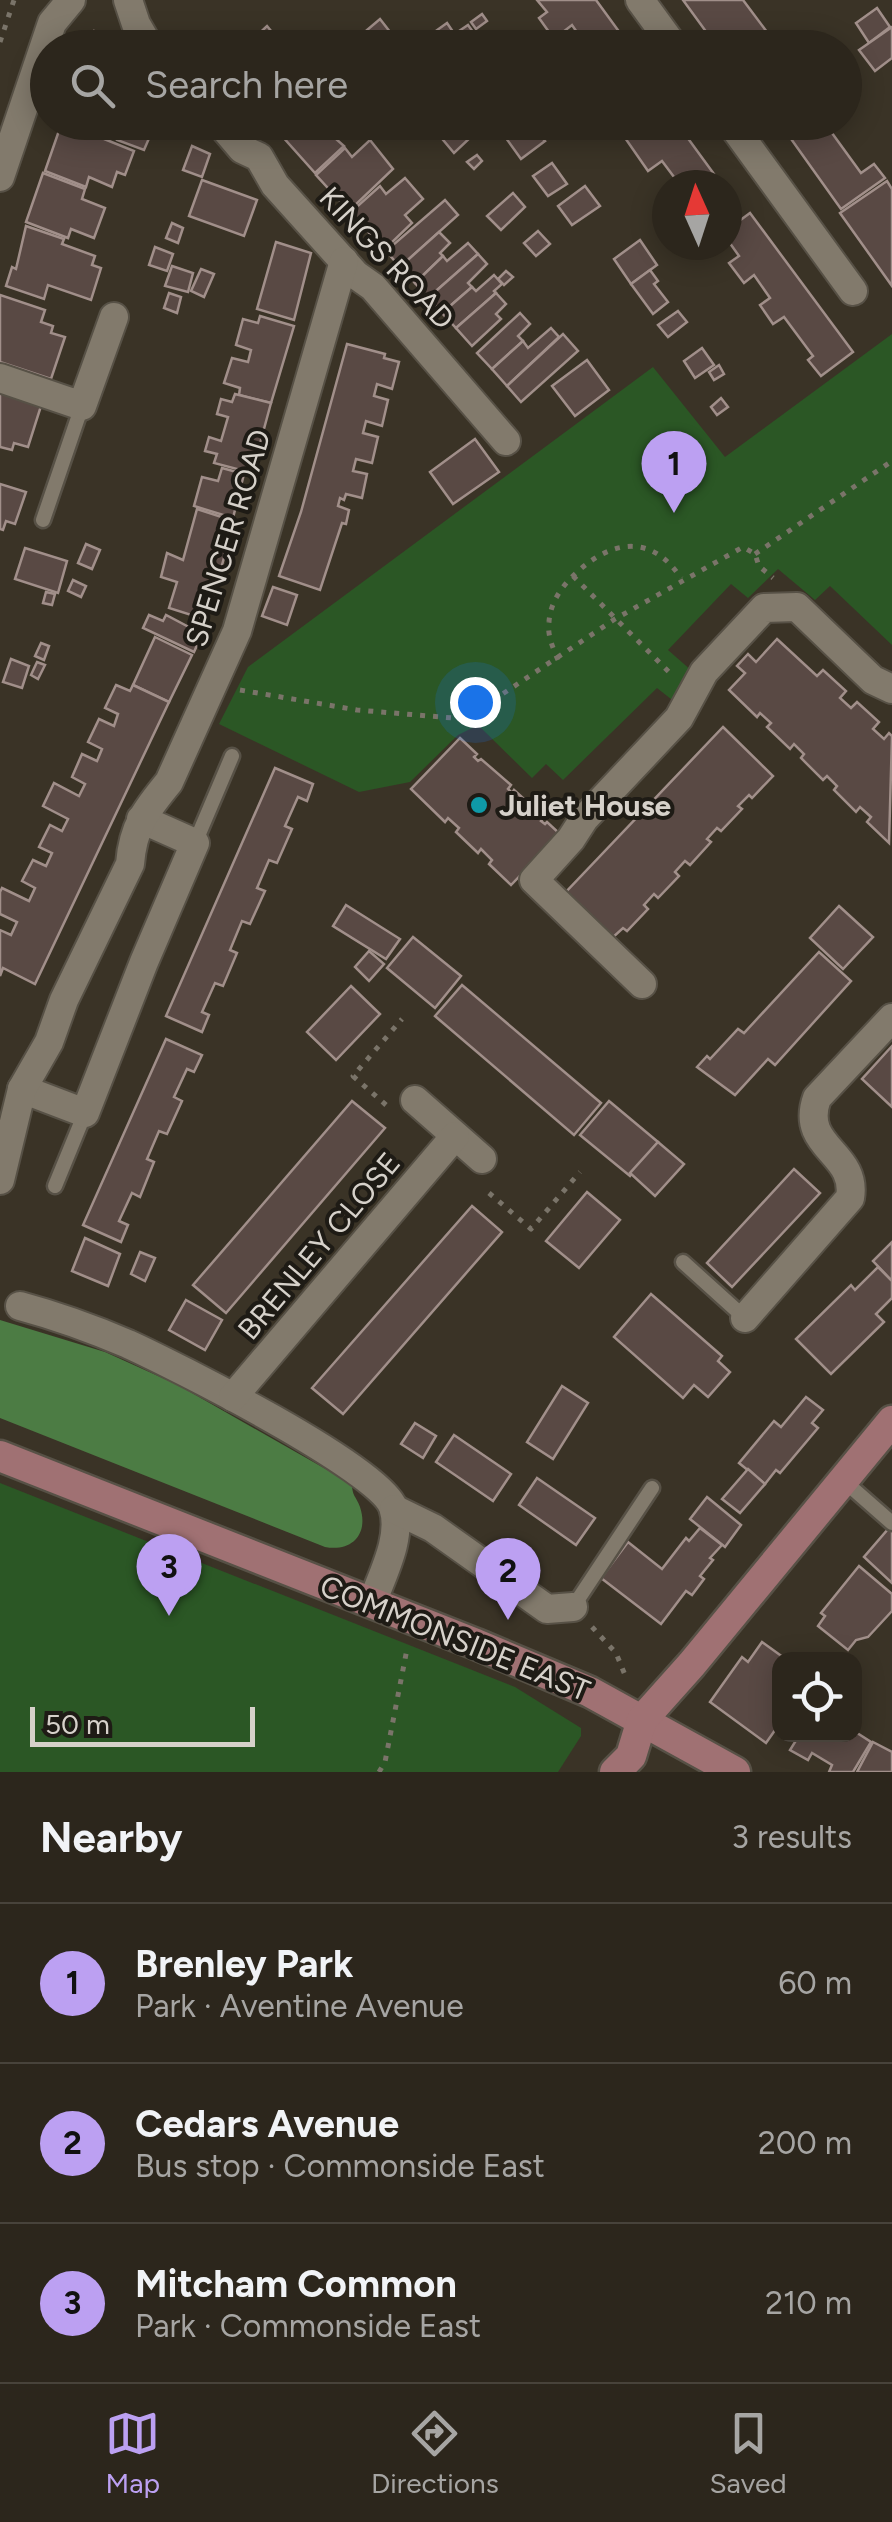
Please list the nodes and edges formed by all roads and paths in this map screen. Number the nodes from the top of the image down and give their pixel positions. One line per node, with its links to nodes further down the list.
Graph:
1 (14, 0): 8 (path)
2 (71, 0): 5 (street)
3 (128, 0): 6 (street)
4 (640, 0): 7 (street)
5 (50, 30)
6 (140, 30)
7 (662, 30)
8 (0, 42)
9 (30, 88): 12 (street)
10 (234, 140): 13 (street, KINGS ROAD)
11 (743, 140): 14 (street)
12 (0, 177)
13 (344, 261): 18 (street, KINGS ROAD); 31 (street, SPENCER ROAD)
14 (853, 291)
15 (114, 317): 17 (street)
16 (0, 378): 17 (street)
17 (82, 406): 20 (lane)
18 (506, 442)
19 (892, 461): 21 (path)
20 (43, 520)
21 (755, 554): 23 (path); 24 (path)
22 (573, 576): 23 (path); 25 (path); 26 (path)
23 (681, 579): 25 (path)
24 (776, 608): 27 (street); 29 (street)
25 (615, 619): 26 (path); 29 (path)
26 (558, 660): 28 (path)
27 (892, 689)
28 (243, 691)
29 (691, 694): 33 (street)
30 (232, 756): 32 (lane)
31 (142, 819): 32 (street); 36 (street, SPENCER ROAD)
32 (195, 843): 38 (street)
33 (642, 984)
34 (892, 1018): 47 (street)
35 (402, 1019): 37 (path)
36 (22, 1090): 38 (street); 42 (street, SPENCER ROAD)
37 (404, 1105): 39 (street)
38 (85, 1113): 43 (lane)
39 (454, 1136): 40 (street); 48 (street, BRENLEY CLOSE)
40 (482, 1159)
41 (580, 1172): 44 (path)
42 (0, 1180)
43 (55, 1186)
44 (489, 1193)
45 (682, 1262): 47 (lane)
46 (20, 1306): 48 (street)
47 (745, 1318)
48 (233, 1398): 53 (street)
49 (892, 1421): 51 (street)
50 (0, 1456): 55 (street, COMMONSIDE EAST)
51 (842, 1479): 54 (lane); 58 (street)
52 (652, 1488): 56 (lane)
53 (394, 1510): 55 (street); 56 (street)
54 (892, 1523)
55 (372, 1603): 57 (street, COMMONSIDE EAST)
56 (573, 1607): 58 (path)
57 (412, 1619): 58 (street, COMMONSIDE EAST); 59 (path)
58 (642, 1720): 60 (street); 61 (street, COMMONSIDE EAST)
59 (379, 1772)
60 (614, 1772)
61 (735, 1772)

